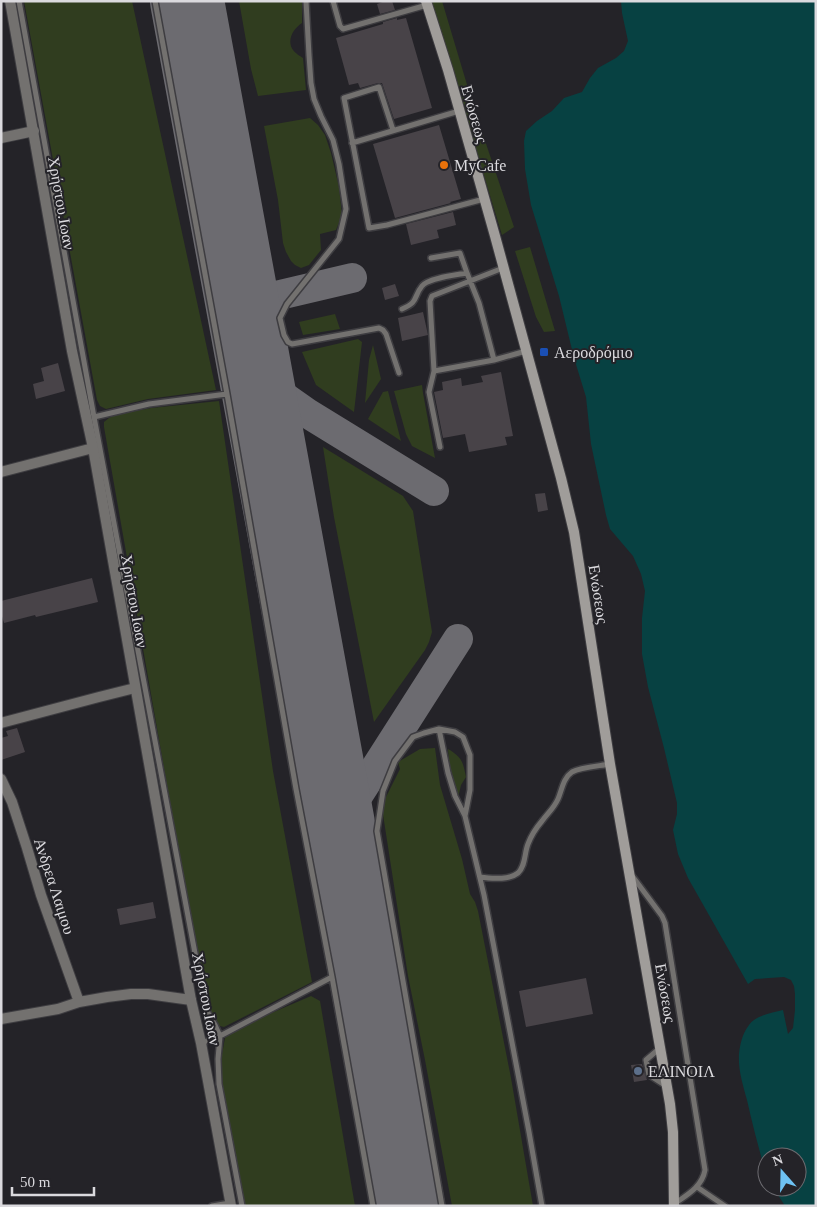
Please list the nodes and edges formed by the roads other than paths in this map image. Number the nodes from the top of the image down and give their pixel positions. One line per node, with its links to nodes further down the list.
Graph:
1 (10, 1): 9 (street, Χρήστου.Ιωαν)
2 (19, 1): 23 (lane)
3 (155, 1): 22 (lane)
4 (306, 1): 21 (lane)
5 (333, 1): 6 (lane)
6 (426, 3): 7 (main road, Ενώσεως)
7 (458, 110): 8 (lane); 12 (main road, Ενώσεως)
8 (393, 130): 11 (lane); 11 (lane)
9 (34, 131): 10 (street); 25 (street, Χρήστου.Ιωαν)
10 (1, 138)
11 (352, 143): 12 (lane)
12 (484, 199): 14 (main road, Ενώσεως)
13 (431, 258): 15 (lane)
14 (503, 268): 16 (lane); 18 (main road, Ενώσεως)
15 (467, 273): 16 (lane); 17 (lane)
16 (471, 280): 19 (lane); 20 (lane)
17 (402, 309)
18 (526, 351): 19 (lane); 30 (main road, Ενώσεως)
19 (494, 360): 20 (lane)
20 (434, 371): 24 (lane)
21 (399, 373)
22 (228, 394): 23 (lane); 36 (lane)
23 (94, 418): 40 (lane)
24 (440, 447)
25 (94, 448): 26 (street); 27 (street, Χρήστου.Ιωαν)
26 (1, 472)
27 (136, 688): 28 (street); 37 (street, Χρήστου.Ιωαν)
28 (1, 723)
29 (439, 729): 33 (lane); 33 (lane); 50 (lane)
30 (610, 764): 34 (main road, Ενώσεως); 35 (lane)
31 (1, 779): 32 (street, Ανδρεα Λαιμου)
32 (5, 793): 38 (street, Ανδρεα Λαιμου)
33 (465, 816): 35 (lane)
34 (630, 874): 42 (main road, Ενώσεως); 44 (lane)
35 (480, 877): 51 (lane)
36 (332, 977): 40 (lane); 49 (lane)
37 (191, 1000): 38 (street); 41 (street, Χρήστου.Ιωαν)
38 (79, 1002): 39 (street)
39 (1, 1019)
40 (220, 1036): 41 (lane); 48 (lane)
41 (201, 1043): 45 (street, Χρήστου.Ιωαν)
42 (660, 1048): 43 (main road, Ενώσεως); 43 (lane)
43 (667, 1087): 46 (main road, Ενώσεως)
44 (697, 1187): 46 (lane); 52 (lane)
45 (231, 1204): 47 (lane)
46 (674, 1205)
47 (212, 1206)
48 (242, 1206)
49 (373, 1206)
50 (442, 1206)
51 (542, 1206)
52 (725, 1206)

